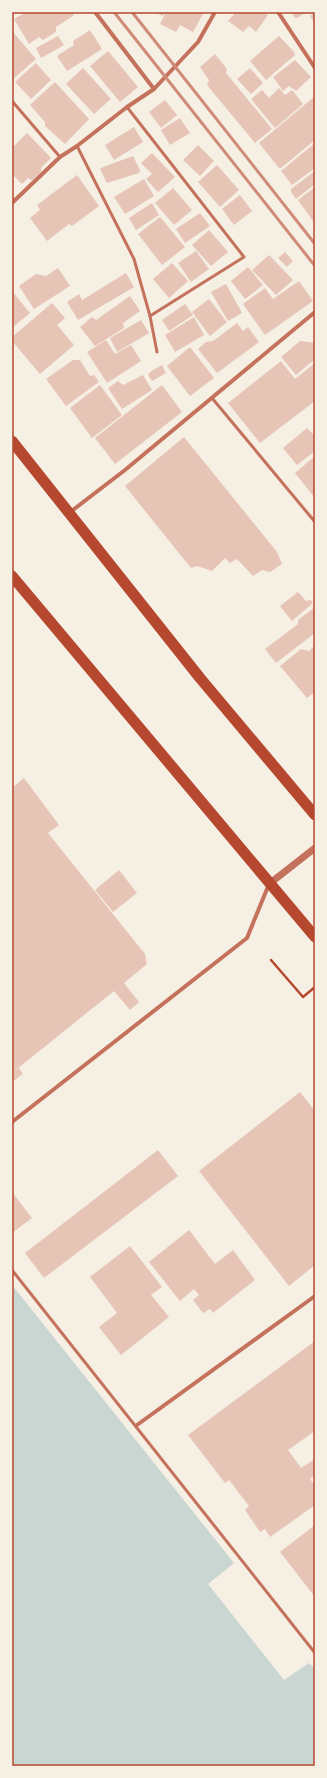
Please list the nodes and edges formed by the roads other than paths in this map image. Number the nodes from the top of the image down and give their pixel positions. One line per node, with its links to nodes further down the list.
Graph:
1 (95, 12): 5 (street)
2 (215, 12): 5 (street)
3 (278, 12): 4 (street)
4 (315, 68)
5 (154, 90): 7 (street)
6 (12, 100): 9 (lane)
7 (127, 107): 8 (street); 12 (lane)
8 (77, 146): 9 (street); 12 (lane)
9 (60, 157): 10 (street)
10 (12, 203)
11 (314, 314): 14 (street)
12 (150, 316): 13 (lane)
13 (157, 352)
14 (212, 398): 16 (street); 17 (lane)
15 (12, 441): 16 (highway)
16 (69, 513): 19 (highway)
17 (315, 522)
18 (12, 576): 21 (highway)
19 (315, 815)
20 (315, 848): 21 (street)
21 (269, 884): 22 (highway); 23 (street)
22 (315, 937)
23 (12, 1122)
24 (12, 1270): 26 (lane)
25 (315, 1296): 26 (street)
26 (136, 1425): 27 (lane)
27 (315, 1653)

